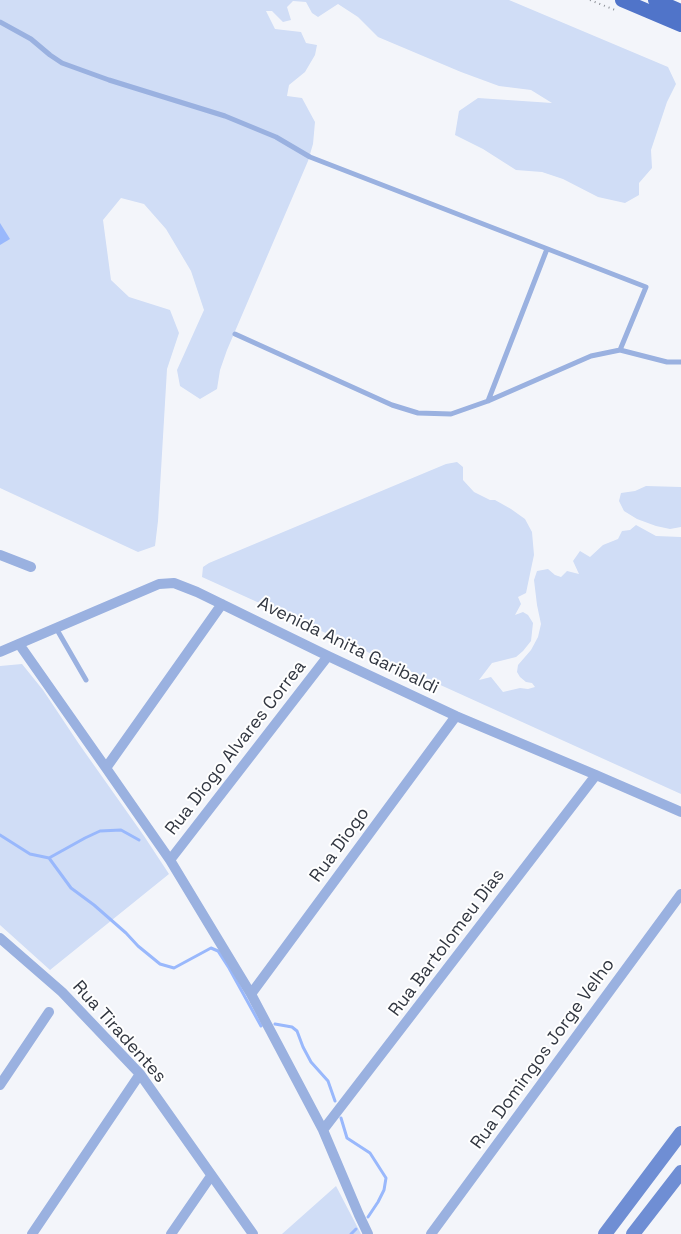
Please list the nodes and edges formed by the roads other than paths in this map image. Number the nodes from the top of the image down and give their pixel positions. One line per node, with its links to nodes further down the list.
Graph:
1 (622, 0): 5 (main road)
2 (655, 0): 3 (main road)
3 (681, 11)
4 (0, 22): 6 (lane)
5 (681, 25)
6 (548, 249): 8 (lane); 10 (lane)
7 (235, 334): 10 (lane)
8 (620, 350): 9 (lane); 10 (lane)
9 (681, 362)
10 (488, 402)
11 (0, 555): 12 (street)
12 (31, 567)
13 (222, 604): 14 (street, Avenida Anita Garibaldi); 17 (street, Avenida Anita Garibaldi); 20 (street)
14 (56, 628): 15 (street, Avenida Anita Garibaldi); 18 (lane)
15 (19, 644): 16 (street, Avenida Anita Garibaldi); 20 (street)
16 (0, 652)
17 (328, 656): 19 (street, Avenida Anita Garibaldi); 23 (street, Rua Diogo Alvares Correa)
18 (86, 680)
19 (456, 716): 21 (street, Avenida Anita Garibaldi); 26 (street, Rua Diogo)
20 (106, 768): 23 (street)
21 (596, 775): 22 (street, Avenida Anita Garibaldi); 30 (street, Rua Bartolomeu Dias)
22 (681, 812)
23 (170, 860): 26 (street)
24 (681, 894): 38 (street, Rua Domingos Jorge Velho)
25 (0, 938): 28 (street, Rua Tiradentes)
26 (251, 994): 30 (street)
27 (49, 1012): 29 (street)
28 (140, 1074): 33 (street, Rua Tiradentes); 34 (street)
29 (0, 1085)
30 (323, 1130): 37 (street)
31 (681, 1133): 39 (main road)
32 (681, 1172): 40 (main road)
33 (211, 1176): 35 (street); 36 (street, Rua Tiradentes)
34 (32, 1234)
35 (171, 1234)
36 (253, 1234)
37 (368, 1234)
38 (431, 1234)
39 (606, 1234)
40 (633, 1234)

